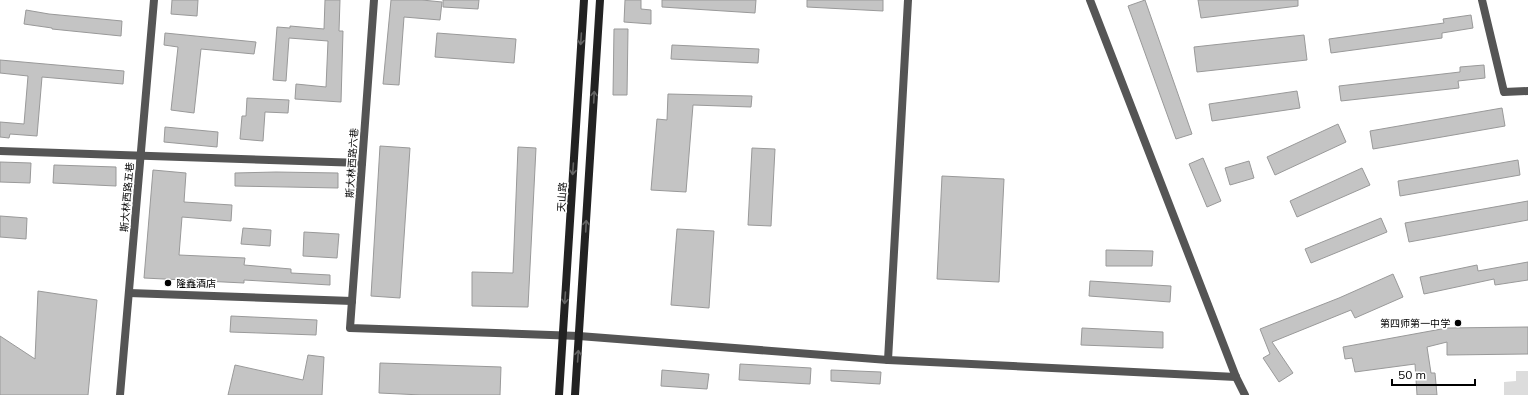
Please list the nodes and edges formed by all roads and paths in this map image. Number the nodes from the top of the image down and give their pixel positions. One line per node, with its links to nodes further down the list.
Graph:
1 (154, 0): 10 (street, 斯大林西路五巷)
2 (374, 0): 11 (street, 斯大林西路六巷)
3 (584, 0): 14 (main road, 天山路, one-way to 14)
4 (600, 0): 15 (main road, one-way to 4)
5 (908, 0): 16 (street)
6 (1090, 0): 17 (street)
7 (1482, 0): 8 (street)
8 (1528, 91)
9 (0, 151): 10 (street)
10 (141, 155): 11 (street); 12 (street, 斯大林西路五巷)
11 (362, 164): 13 (street, 斯大林西路六巷)
12 (129, 294): 13 (street); 18 (street, 斯大林西路五巷)
13 (352, 301): 14 (street, 斯大林西路六巷)
14 (563, 336): 15 (street); 19 (main road, 天山路)
15 (580, 336): 16 (street); 20 (main road, one-way to 15)
16 (888, 360): 17 (street)
17 (1236, 377): 21 (street)
18 (120, 395)
19 (559, 395)
20 (576, 395)
21 (1245, 395)

